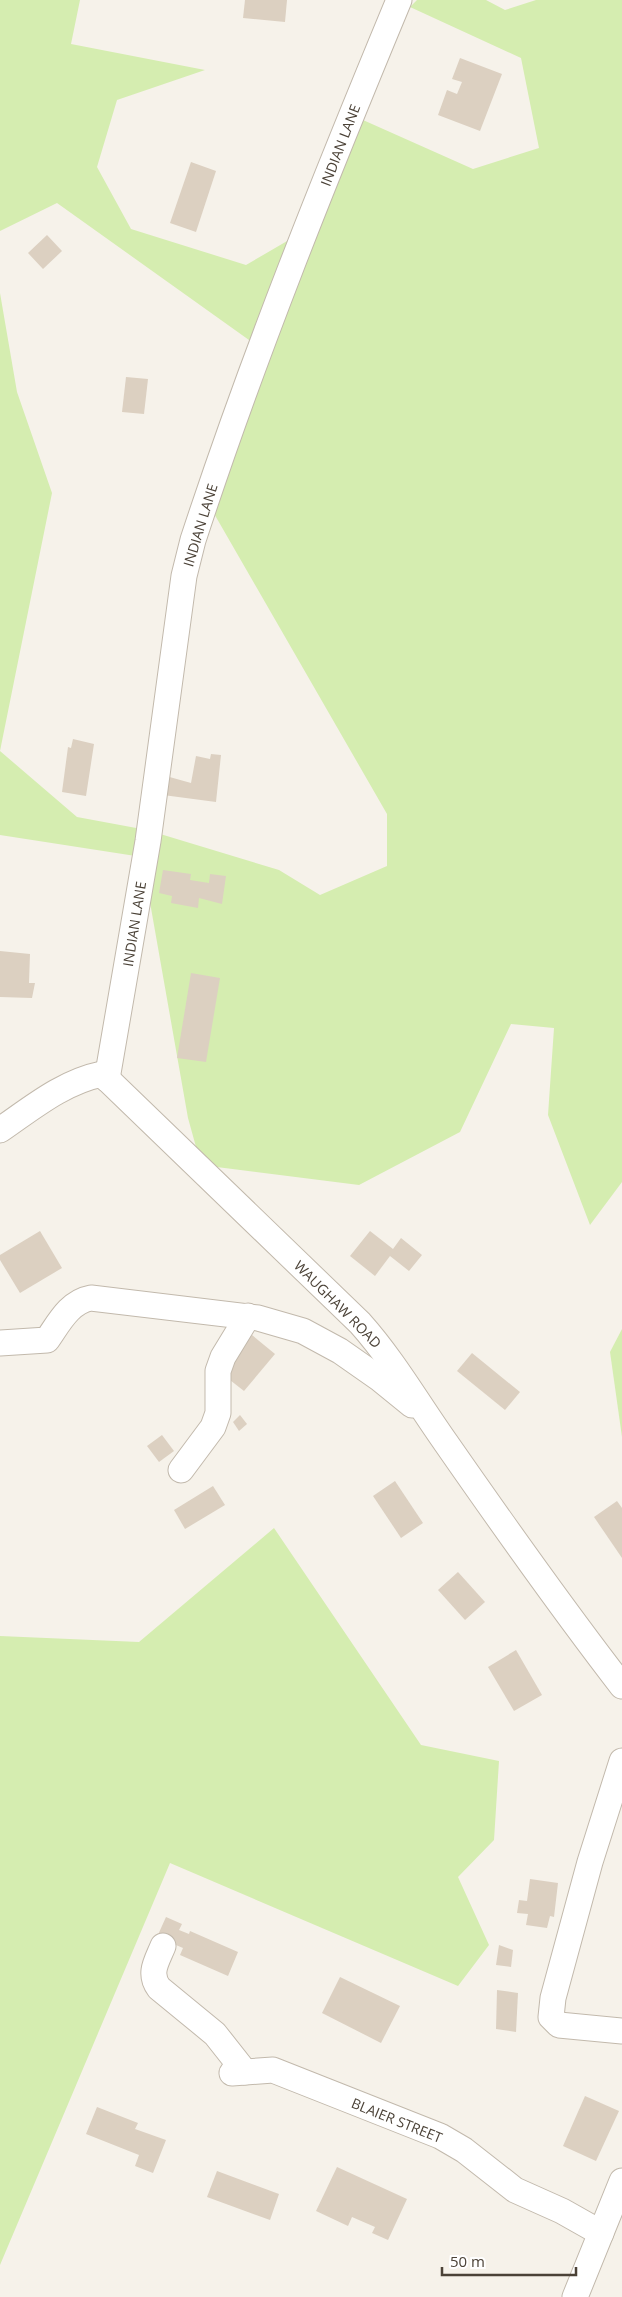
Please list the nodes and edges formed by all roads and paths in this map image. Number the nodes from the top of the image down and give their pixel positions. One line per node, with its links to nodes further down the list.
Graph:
1 (399, 0): 2 (street, INDIAN LANE)
2 (107, 1079): 3 (street); 6 (street, WAUGHAW ROAD)
3 (0, 1130)
4 (248, 1316): 5 (street); 6 (street); 7 (street)
5 (0, 1343)
6 (431, 1421): 8 (street, WAUGHAW ROAD)
7 (181, 1470)
8 (622, 1686)
9 (622, 1761): 11 (street)
10 (163, 1946): 13 (street, BLAIER STREET)
11 (622, 2031)
12 (622, 2181): 13 (street)
13 (601, 2233): 14 (street)
14 (574, 2297)

